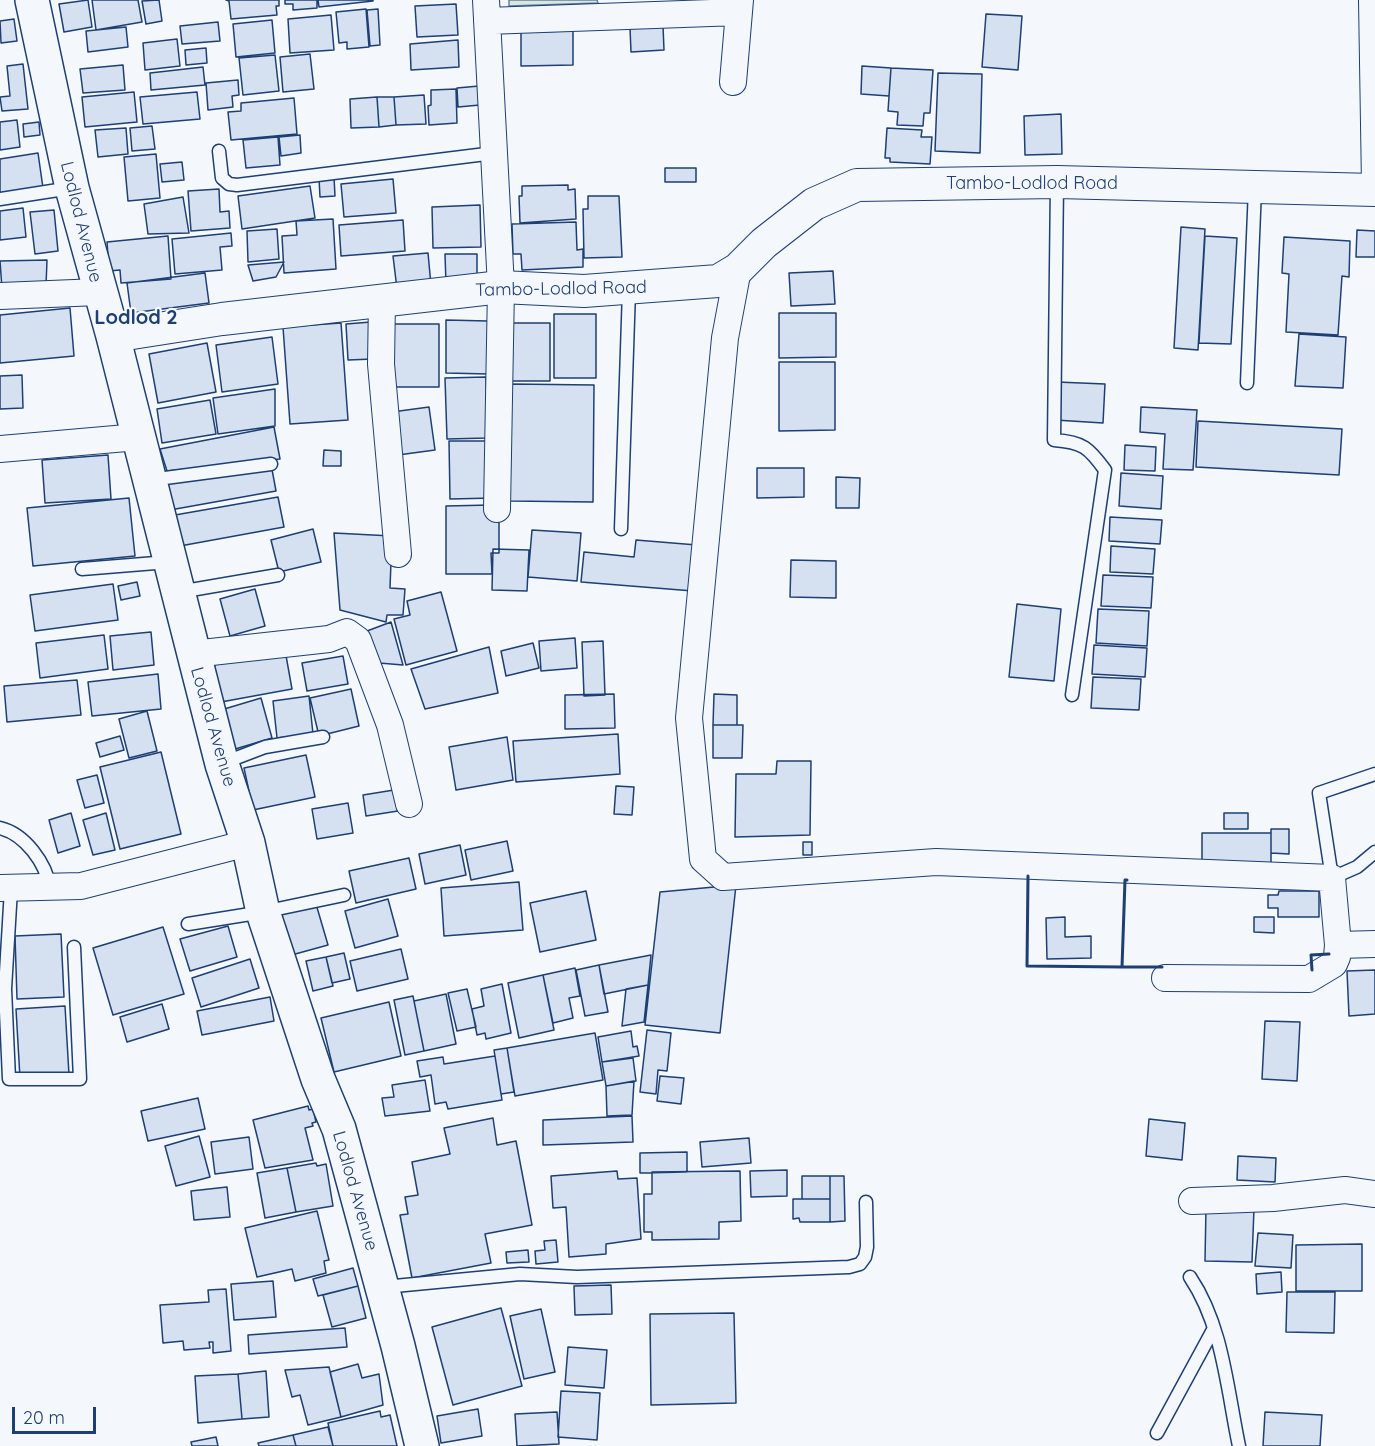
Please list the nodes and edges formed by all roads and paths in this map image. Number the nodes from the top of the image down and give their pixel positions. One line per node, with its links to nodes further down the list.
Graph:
1 (32, 0): 11 (main road, Lodlod Avenue)
2 (1372, 0): 9 (street)
3 (739, 6): 4 (street); 5 (street)
4 (487, 10): 7 (street)
5 (733, 82)
6 (219, 151): 7 (lane)
7 (494, 153): 15 (street)
8 (1057, 182): 10 (street, Tambo-Lodlod Road); 14 (street, Tambo-Lodlod Road); 33 (lane)
9 (1375, 186)
10 (1255, 187): 12 (street, Tambo-Lodlod Road); 21 (lane)
11 (72, 188): 13 (lane); 17 (main road, Lodlod Avenue)
12 (1375, 190)
13 (0, 199)
14 (738, 270): 16 (street, Tambo-Lodlod Road); 41 (street)
15 (501, 287): 16 (street, Tambo-Lodlod Road); 19 (street, Tambo-Lodlod Road); 26 (street)
16 (629, 290): 27 (lane)
17 (99, 292): 18 (street); 20 (main road, Lodlod Avenue)
18 (0, 296)
19 (382, 300): 20 (street, Tambo-Lodlod Road); 28 (street)
20 (113, 336): 22 (main road, Lodlod Avenue)
21 (1247, 383)
22 (138, 436): 23 (street); 25 (main road, Lodlod Avenue)
23 (0, 449)
24 (270, 464): 25 (lane)
25 (149, 480): 31 (main road, Lodlod Avenue)
26 (497, 509)
27 (621, 529)
28 (398, 554)
29 (82, 569): 31 (lane)
30 (278, 575): 31 (lane)
31 (174, 577): 32 (main road, Lodlod Avenue)
32 (193, 654): 35 (main road, Lodlod Avenue); 37 (street)
33 (1071, 695)
34 (323, 737): 35 (lane)
35 (222, 764): 39 (main road, Lodlod Avenue)
36 (1375, 774): 41 (lane)
37 (409, 804)
38 (0, 828): 43 (lane)
39 (248, 843): 43 (street); 45 (main road, Lodlod Avenue)
40 (1375, 852): 41 (lane)
41 (1332, 879): 48 (street)
42 (6, 888): 43 (street); 51 (lane)
43 (50, 889)
44 (344, 895): 45 (lane)
45 (263, 912): 46 (lane); 56 (main road, Lodlod Avenue)
46 (188, 924)
47 (1375, 944): 48 (street)
48 (1338, 945): 50 (street)
49 (74, 947): 51 (lane)
50 (1165, 978)
51 (5, 1080)
52 (1375, 1194): 53 (street)
53 (1192, 1201)
54 (866, 1202): 56 (lane)
55 (1190, 1277): 57 (lane)
56 (382, 1287): 59 (main road, Lodlod Avenue)
57 (1214, 1328): 58 (lane); 60 (lane)
58 (1157, 1433)
59 (422, 1446)
60 (1239, 1446)

